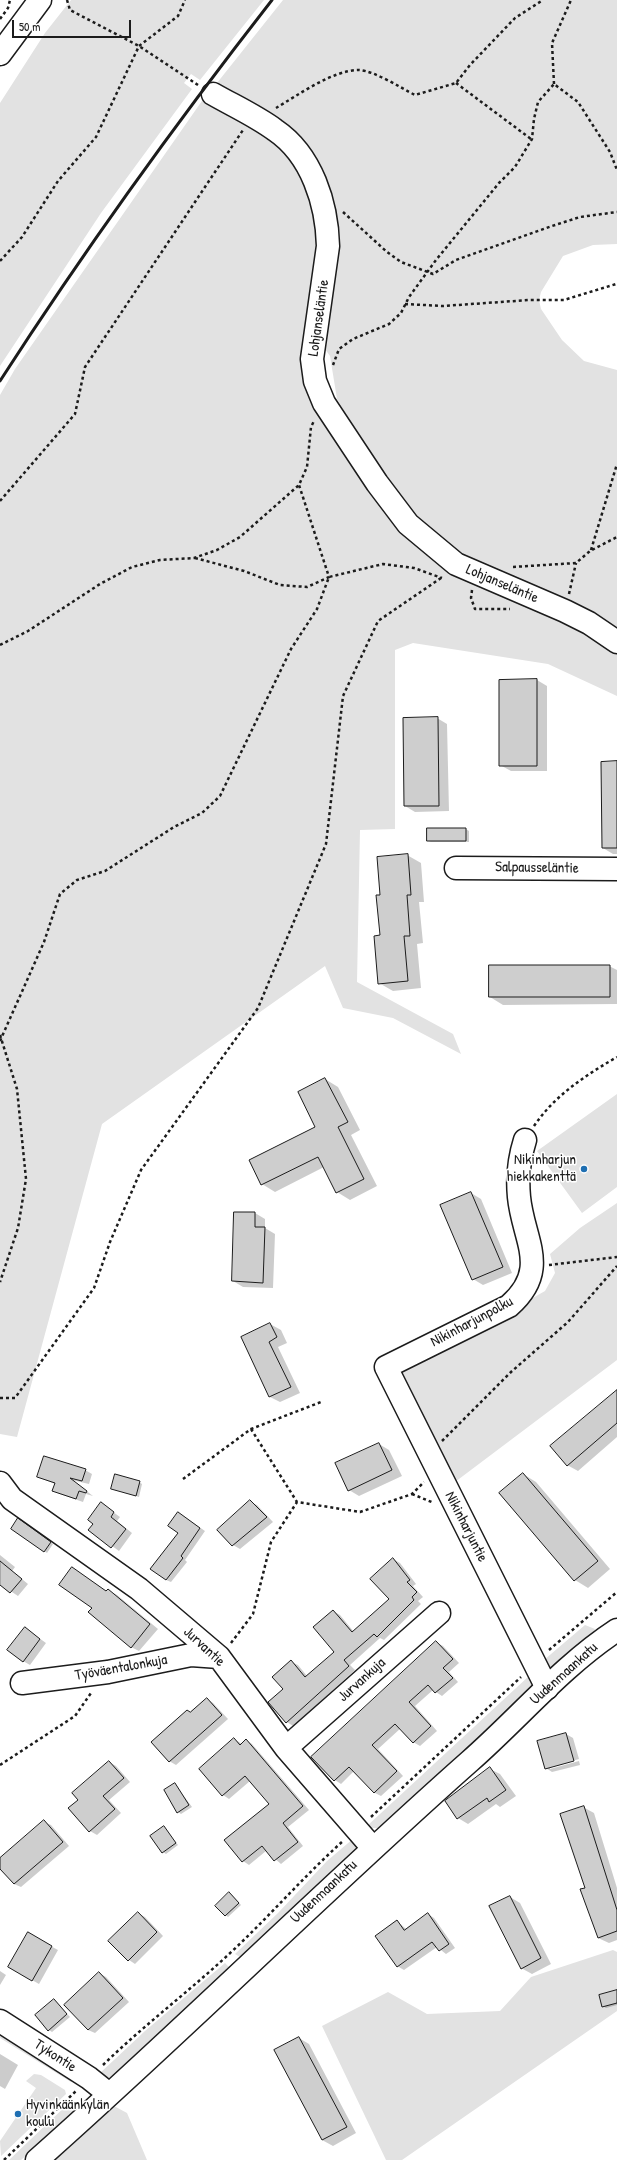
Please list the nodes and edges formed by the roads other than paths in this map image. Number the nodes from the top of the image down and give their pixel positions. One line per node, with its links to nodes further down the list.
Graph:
1 (40, 0): 2 (street)
2 (0, 54)
3 (214, 94): 4 (street, Lohjanseläntie)
4 (617, 642)
5 (456, 868): 6 (street, Salpausseläntie)
6 (617, 869)
7 (525, 1140): 8 (street, Nikinharjunpolku)
8 (386, 1367): 14 (street, Nikinharjuntie)
9 (0, 1483): 12 (street, Jurvantie)
10 (438, 1612): 15 (street, Jurvankuja)
11 (617, 1630): 14 (street, Uudenmaankatu)
12 (219, 1657): 13 (street, Työväentalonkuja); 15 (street, Jurvantie)
13 (22, 1683)
14 (547, 1688): 16 (street, Uudenmaankatu)
15 (286, 1748): 16 (street, Jurvantie)
16 (372, 1847): 18 (street, Uudenmaankatu)
17 (0, 2021): 18 (street, Tykontie)
18 (109, 2094): 19 (street, Uudenmaankatu)
19 (37, 2160)

